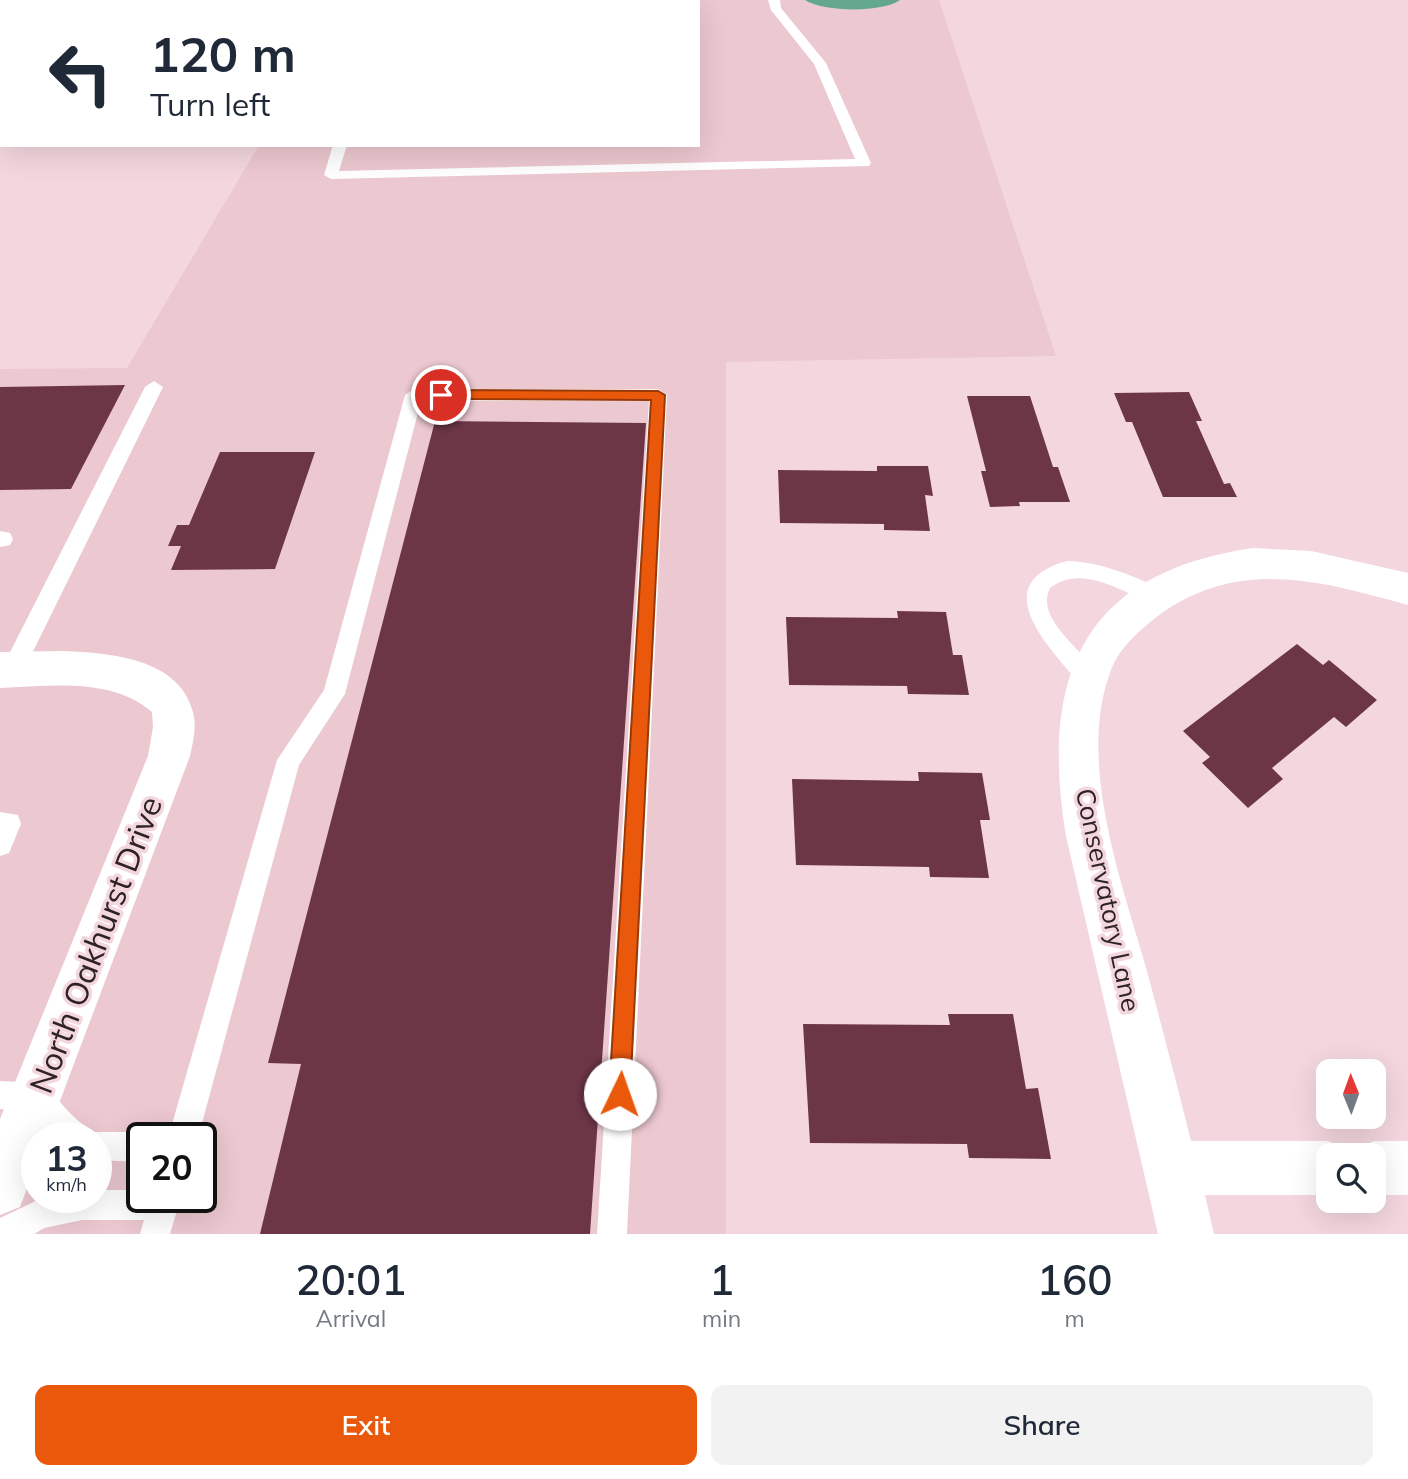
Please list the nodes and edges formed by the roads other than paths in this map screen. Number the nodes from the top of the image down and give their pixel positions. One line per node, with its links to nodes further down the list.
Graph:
1 (774, 0): 2 (lane)
2 (339, 147)
3 (154, 387): 6 (lane)
4 (1408, 589): 5 (street, Conservatory Lane)
5 (1154, 596): 7 (street, Conservatory Lane); 7 (lane)
6 (6, 670): 10 (street, North Oakhurst Drive)
7 (1088, 677): 13 (street, Conservatory Lane)
8 (0, 824): 9 (lane)
9 (0, 844)
10 (17, 1097): 11 (lane); 17 (street, North Oakhurst Drive)
11 (52, 1122)
12 (187, 1122): 20 (lane)
13 (1171, 1168): 14 (street); 21 (street, Conservatory Lane)
14 (1316, 1168)
15 (1386, 1168): 16 (street)
16 (1408, 1168)
17 (0, 1187)
18 (126, 1209): 19 (lane)
19 (2, 1234)
20 (612, 1234)
21 (1186, 1234)

